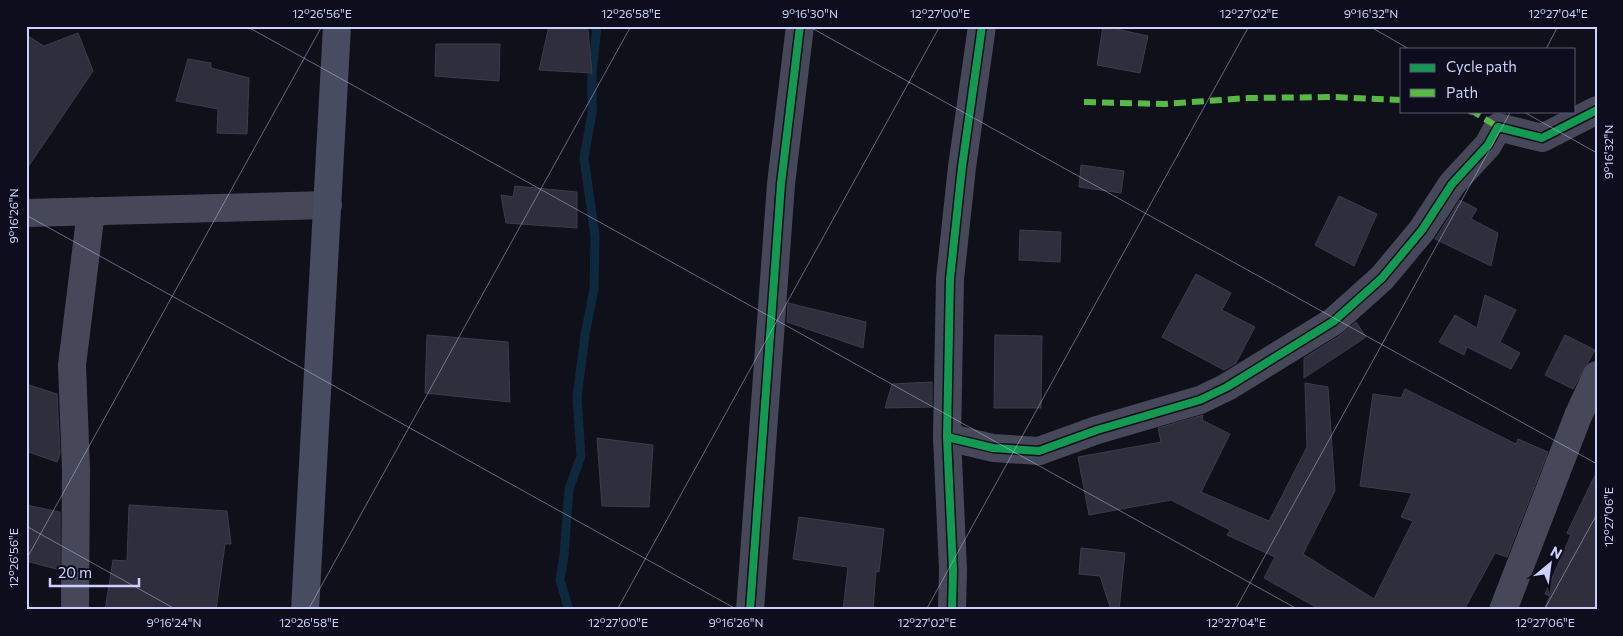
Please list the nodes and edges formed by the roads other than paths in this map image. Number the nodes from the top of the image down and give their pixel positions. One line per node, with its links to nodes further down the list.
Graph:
1 (337, 26): 5 (main road)
2 (800, 26): 12 (street)
3 (982, 26): 9 (street)
4 (1597, 110): 9 (street)
5 (328, 205): 6 (street); 11 (main road)
6 (91, 212): 7 (street); 10 (street)
7 (26, 213)
8 (1597, 375): 14 (street)
9 (947, 437): 13 (street)
10 (75, 610)
11 (305, 610)
12 (750, 610)
13 (952, 610)
14 (1503, 610)

